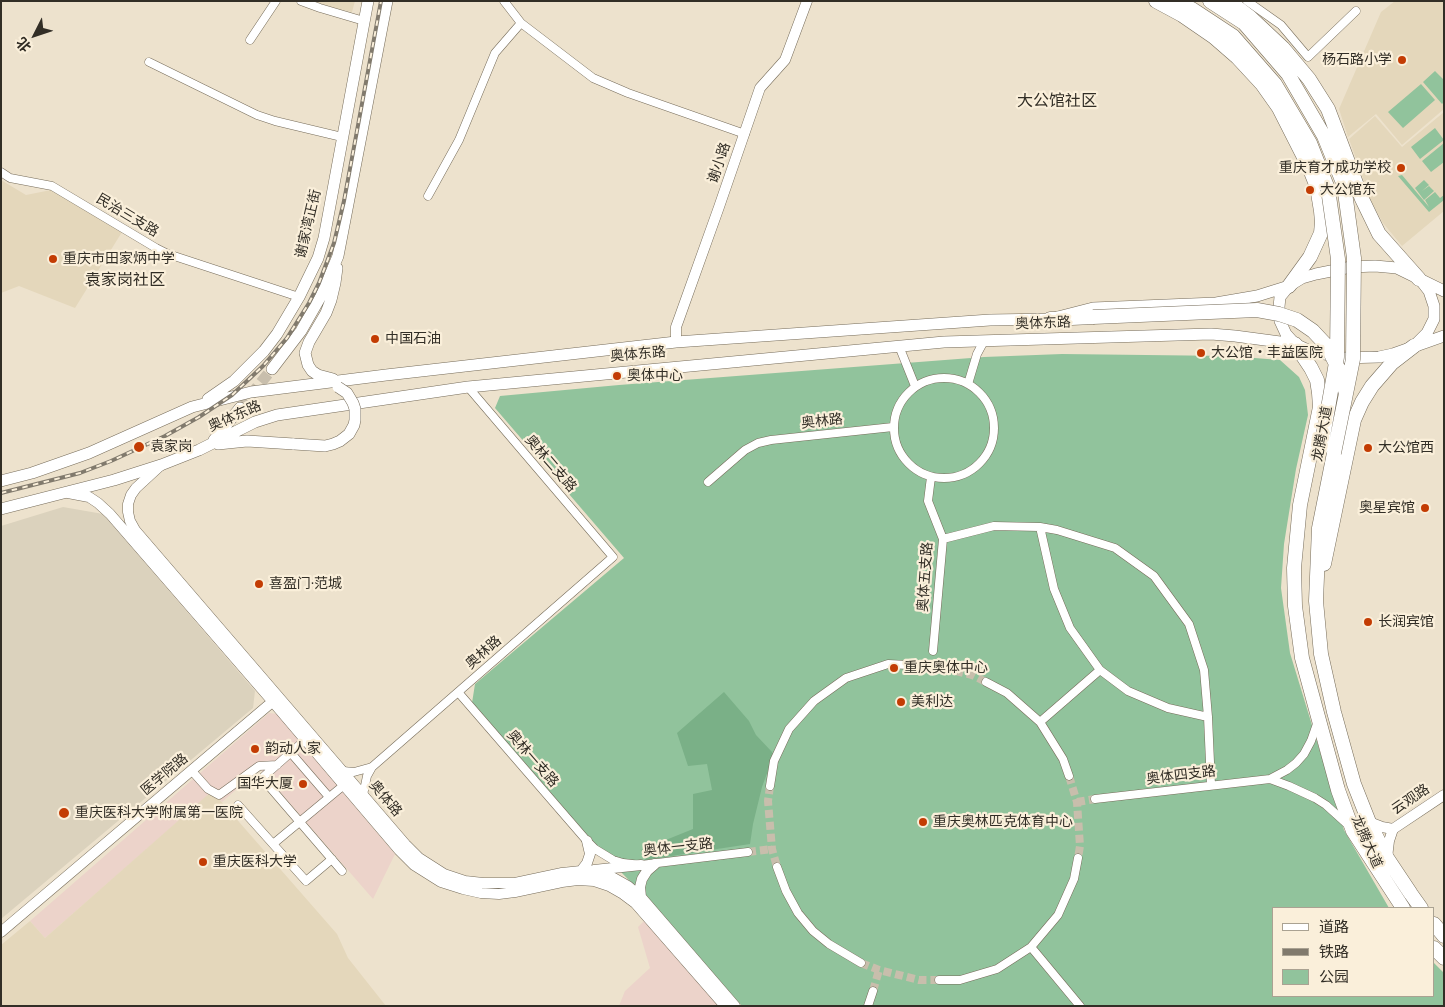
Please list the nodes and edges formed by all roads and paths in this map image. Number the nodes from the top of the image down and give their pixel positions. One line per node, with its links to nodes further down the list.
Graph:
1 (276, 1): 15 (street)
2 (301, 1): 13 (street)
3 (368, 1): 13 (main road, 谢家湾正街)
4 (387, 1): 21 (main road)
5 (504, 1): 14 (street)
6 (807, 1): 17 (main road, 谢小路)
7 (1156, 1): 23 (highway)
8 (1175, 1): 43 (highway, 龙腾大道, bridge)
9 (1210, 1): 38 (highway, 龙腾大道, bridge)
10 (1229, 1): 22 (highway)
11 (1247, 1): 12 (street)
12 (1356, 11)
13 (364, 21): 18 (main road, 谢家湾正街)
14 (521, 23): 17 (street); 20 (street)
15 (250, 40)
16 (149, 62): 18 (street)
17 (744, 134): 29 (main road, 谢小路)
18 (342, 137): 25 (main road, 谢家湾正街)
19 (1, 172): 25 (street, 民治三支路)
20 (428, 196)
21 (338, 256): 33 (main road); 34 (main road)
22 (1419, 278): 23 (main road); 24 (main road); 32 (main road)
23 (1289, 286): 26 (main road, 奥体东路); 30 (main road)
24 (1444, 291)
25 (300, 297): 39 (main road, 谢家湾正街)
26 (1050, 319): 29 (main road, 奥体东路); 38 (highway, bridge)
27 (1444, 336): 32 (main road)
28 (984, 341): 30 (main road, 奥体东路); 31 (main road, 奥体东路); 35 (street)
29 (676, 342): 34 (main road, 奥体东路)
30 (1295, 344): 32 (main road); 62 (highway)
31 (899, 346): 36 (street); 37 (main road, 奥体东路)
32 (1414, 346): 53 (highway)
33 (272, 368)
34 (340, 384): 39 (main road, 奥体东路); 42 (main road, bridge)
35 (968, 384): 36 (street); 45 (street)
36 (915, 386): 41 (street)
37 (468, 387): 42 (main road, 奥体东路); 52 (street, 奥林二支路)
38 (1346, 394): 43 (highway, 龙腾大道, bridge)
39 (192, 407): 46 (main road, 奥体东路)
40 (240, 408): 42 (main road)
41 (893, 427): 45 (street); 47 (street, 奥林路)
42 (209, 445): 44 (main road, 奥体东路)
43 (1327, 451): 53 (highway, 龙腾大道); 60 (highway, 龙腾大道)
44 (161, 465): 48 (main road, 奥体东路); 59 (main road, 奥体路)
45 (931, 477): 51 (street, 奥体五支路)
46 (1, 481)
47 (708, 482)
48 (65, 493): 49 (main road, 奥体东路); 59 (main road, 奥体路)
49 (1, 509)
50 (1040, 527): 51 (street); 56 (street); 61 (street)
51 (943, 539): 54 (street, 奥体五支路)
52 (613, 557): 58 (street, 奥林路)
53 (1316, 601): 81 (highway, 龙腾大道)
54 (933, 651)
55 (908, 665): 74 (street)
56 (1100, 670): 61 (street); 63 (street)
57 (986, 682): 63 (street)
58 (458, 692): 67 (street, 奥林路); 84 (street, 奥林一支路)
59 (276, 699): 64 (main road, 奥体路); 68 (main road, 医学院路); 69 (main road, 奥体路)
60 (1319, 699): 62 (street); 91 (highway, 龙腾大道)
61 (1208, 717): 73 (street)
62 (1318, 720): 71 (street); 83 (highway)
63 (1040, 722): 70 (street)
64 (305, 740): 65 (street); 72 (main road, 奥体路)
65 (291, 753): 66 (street); 77 (street)
66 (277, 765): 68 (street); 80 (street)
67 (372, 767): 69 (street); 75 (street, 奥林路)
68 (192, 770): 100 (main road, 医学院路)
69 (343, 771): 75 (main road, 奥体路)
70 (1069, 776)
71 (1270, 779): 73 (street, 奥体四支路); 83 (street)
72 (344, 785): 77 (street); 108 (main road, 奥体路)
73 (1211, 785): 78 (street, 奥体四支路)
74 (770, 786)
75 (363, 795): 95 (main road, 奥体路)
76 (1444, 795): 82 (main road, 云观路)
77 (330, 797): 80 (street)
78 (1095, 800)
79 (238, 805): 85 (street)
80 (300, 822): 85 (street); 89 (street)
81 (1369, 822): 82 (main road); 88 (highway, 龙腾大道)
82 (1393, 829): 88 (main road)
83 (1353, 831): 91 (highway)
84 (587, 841): 92 (street, 奥体一支路); 95 (main road)
85 (273, 844): 89 (street)
86 (748, 852): 90 (street, 奥体一支路)
87 (1078, 858): 102 (street)
88 (1387, 858): 98 (highway, 龙腾大道)
89 (332, 859): 94 (street)
90 (655, 864): 92 (street, 奥体一支路); 96 (main road)
91 (1375, 865): 97 (highway, 龙腾大道)
92 (641, 866): 95 (main road)
93 (777, 867): 105 (street)
94 (342, 871)
95 (581, 871): 96 (main road, 奥体路)
96 (641, 897): 109 (main road, 奥体路)
97 (1402, 907)
98 (1420, 907)
99 (1435, 925): 101 (highway)
100 (1, 932)
101 (1444, 936)
102 (1031, 947): 106 (street); 111 (street)
103 (1435, 949): 104 (highway)
104 (1444, 958)
105 (860, 962)
106 (939, 980)
107 (873, 991): 110 (street)
108 (725, 1006)
109 (735, 1006)
110 (868, 1006)
111 (1080, 1006)

